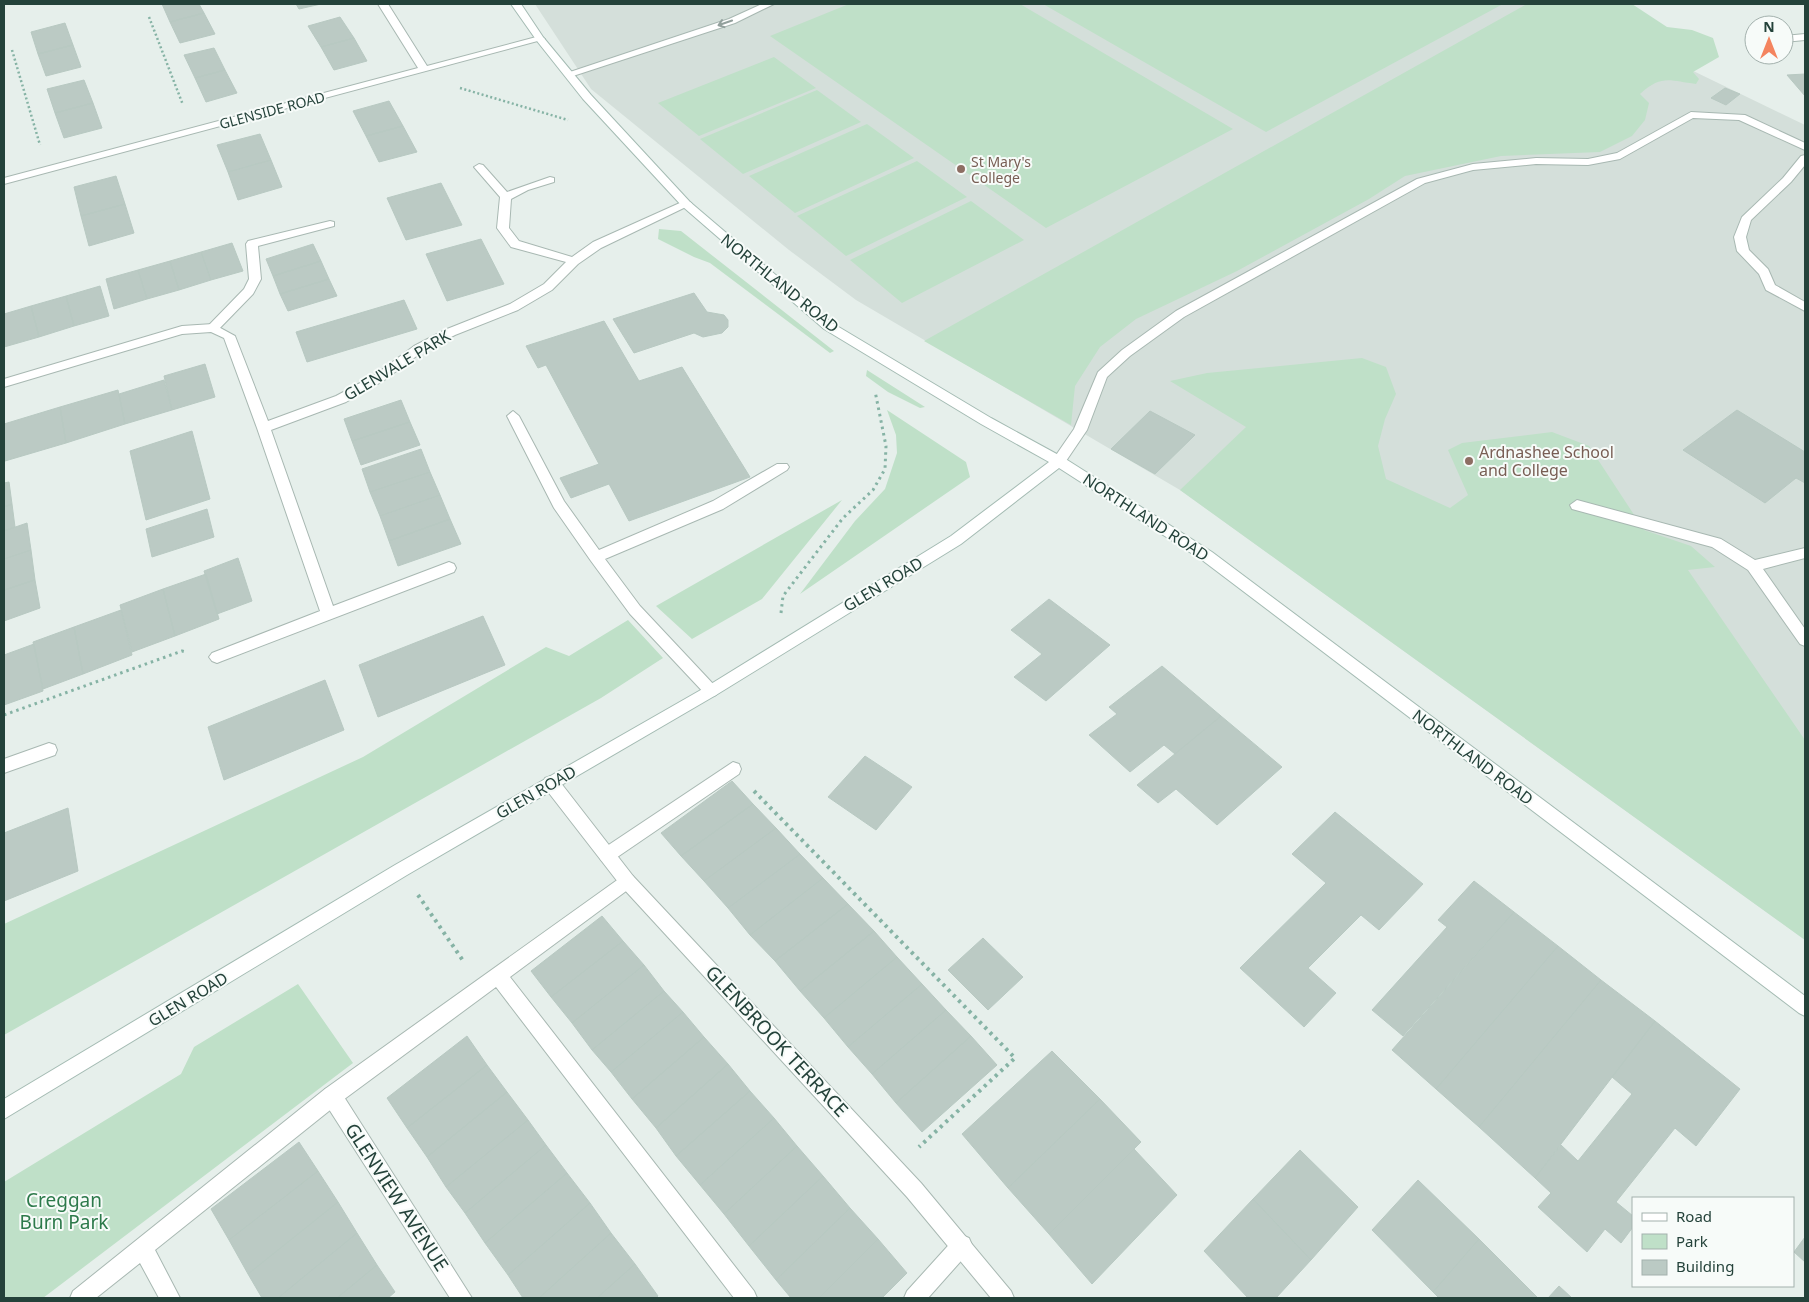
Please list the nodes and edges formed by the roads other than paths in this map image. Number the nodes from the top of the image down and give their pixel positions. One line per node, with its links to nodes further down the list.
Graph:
1 (383, 4): 5 (street)
2 (516, 4): 4 (street, NORTHLAND ROAD)
3 (769, 4): 6 (street, one-way to 6)
4 (540, 39): 5 (street, GLENSIDE ROAD); 6 (street, NORTHLAND ROAD)
5 (424, 69): 11 (street, GLENSIDE ROAD)
6 (569, 74): 13 (street, NORTHLAND ROAD)
7 (1805, 147): 21 (street, GLEN ROAD)
8 (1805, 158): 16 (street)
9 (480, 167): 12 (street)
10 (550, 180): 12 (street)
11 (4, 181)
12 (506, 197): 15 (street)
13 (686, 204): 15 (street, GLENVALE PARK); 21 (street, NORTHLAND ROAD)
14 (330, 224): 17 (street)
15 (574, 261): 20 (street, GLENVALE PARK)
16 (1805, 307)
17 (213, 328): 18 (street); 20 (street)
18 (4, 384)
19 (513, 416): 25 (street)
20 (264, 428): 28 (street)
21 (1059, 461): 31 (street, GLEN ROAD); 39 (street, NORTHLAND ROAD)
22 (782, 467): 25 (street)
23 (1578, 505): 26 (street)
24 (1805, 553): 26 (street)
25 (596, 557): 31 (street)
26 (1753, 566): 29 (street)
27 (449, 568): 28 (street)
28 (328, 613): 30 (street)
29 (1805, 640)
30 (217, 657)
31 (711, 691): 35 (street, GLEN ROAD)
32 (49, 750): 33 (street)
33 (4, 766)
34 (733, 769): 36 (street)
35 (551, 783): 36 (street, GLENBROOK TERRACE); 41 (street, GLEN ROAD)
36 (607, 855): 37 (street, GLENBROOK TERRACE)
37 (627, 881): 38 (street); 42 (street, GLENBROOK TERRACE)
38 (497, 976): 40 (street); 47 (street)
39 (1805, 1007)
40 (332, 1096): 43 (street); 46 (street, GLENVIEW AVENUE)
41 (4, 1110)
42 (962, 1245): 48 (street); 49 (street, GLENBROOK TERRACE)
43 (144, 1248): 44 (street); 45 (street)
44 (80, 1298)
45 (170, 1298)
46 (462, 1298)
47 (747, 1298)
48 (914, 1298)
49 (1004, 1298)

